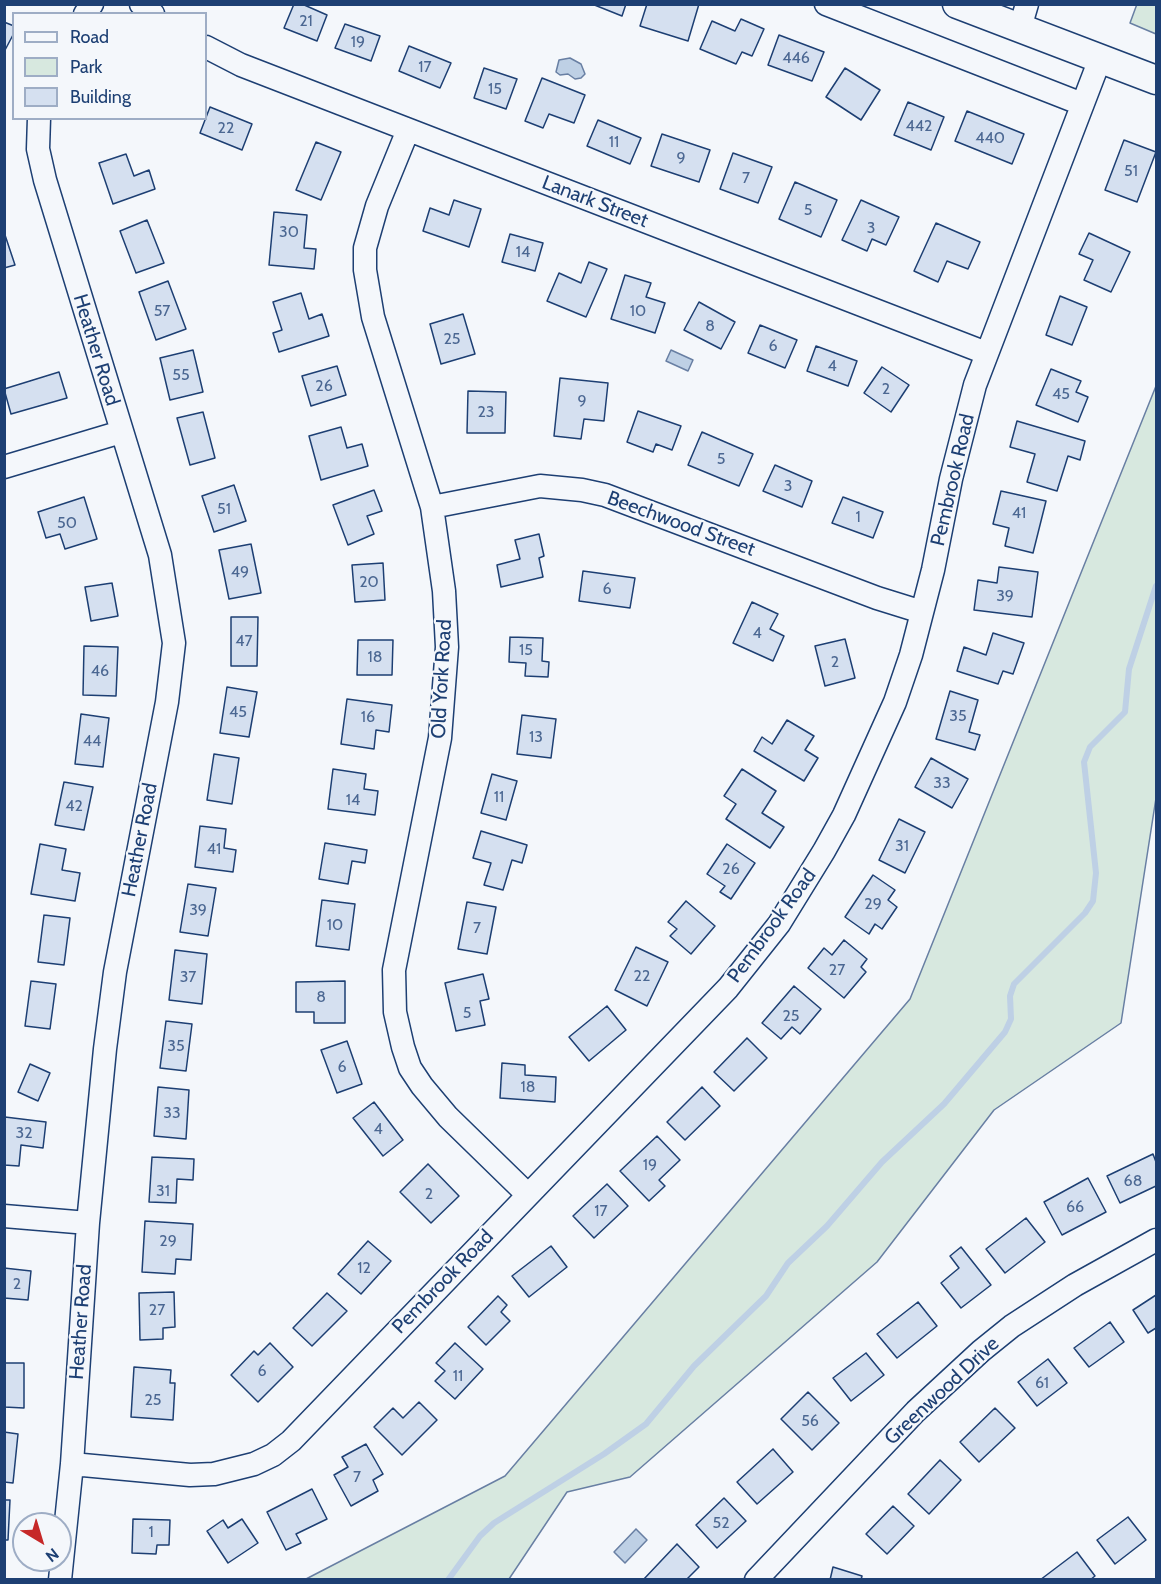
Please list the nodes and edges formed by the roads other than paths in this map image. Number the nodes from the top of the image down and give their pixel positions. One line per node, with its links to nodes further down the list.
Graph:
1 (826, 4): 7 (street)
2 (957, 4): 3 (main road)
3 (1024, 16): 5 (main road)
4 (207, 48): 9 (street, Lanark Street)
5 (1100, 59): 6 (main road); 7 (street, Pembrook Road)
6 (1156, 80)
7 (1082, 104): 10 (street, Pembrook Road)
8 (39, 120): 11 (street, Heather Road)
9 (408, 130): 10 (street, Lanark Street); 13 (street, Old York Road)
10 (986, 353): 14 (street, Pembrook Road)
11 (121, 432): 12 (street); 17 (street, Heather Road)
12 (4, 467)
13 (432, 507): 14 (street, Beechwood Street); 15 (street, Old York Road)
14 (922, 612): 15 (street, Pembrook Road)
15 (527, 1194): 19 (street, Pembrook Road)
16 (4, 1216): 17 (street)
17 (88, 1223): 19 (street, Heather Road)
18 (1156, 1240): 21 (street, Greenwood Drive)
19 (72, 1464): 20 (street, Heather Road)
20 (60, 1580)
21 (756, 1580)

